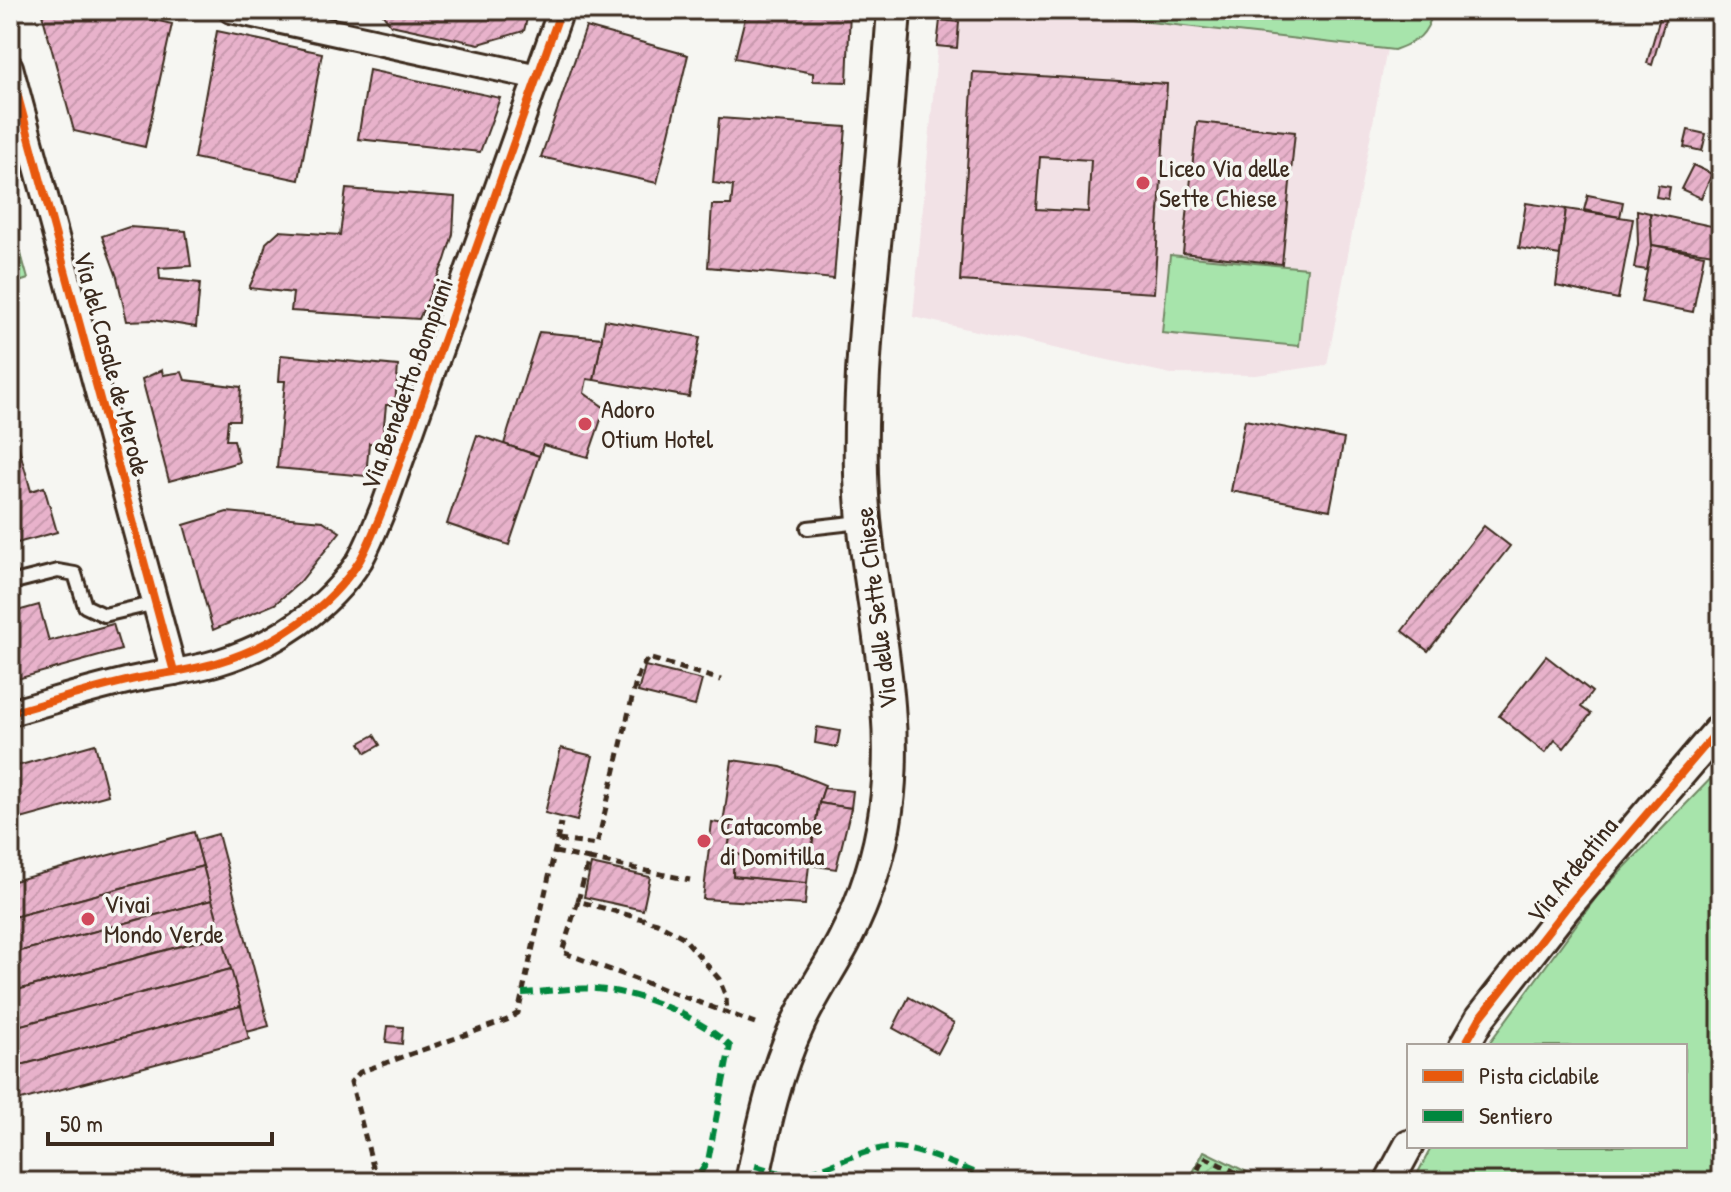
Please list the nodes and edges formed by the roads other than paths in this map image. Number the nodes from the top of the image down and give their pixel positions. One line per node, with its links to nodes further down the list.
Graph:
1 (231, 10): 5 (street)
2 (561, 10): 5 (street, Via Benedetto Bompiani)
3 (894, 10): 6 (main road, Via delle Sette Chiese)
4 (10, 67): 9 (street, Via del Casale de Merode)
5 (538, 77): 10 (street, Via Benedetto Bompiani)
6 (864, 522): 7 (lane); 15 (main road, Via delle Sette Chiese)
7 (808, 528)
8 (10, 583): 9 (lane)
9 (156, 603): 10 (street, Via del Casale de Merode)
10 (174, 672): 11 (street, Via Benedetto Bompiani)
11 (10, 713)
12 (1721, 727): 13 (street, Via Ardeatina)
13 (1465, 1044)
14 (1407, 1148): 16 (street)
15 (752, 1182)
16 (1389, 1182)

